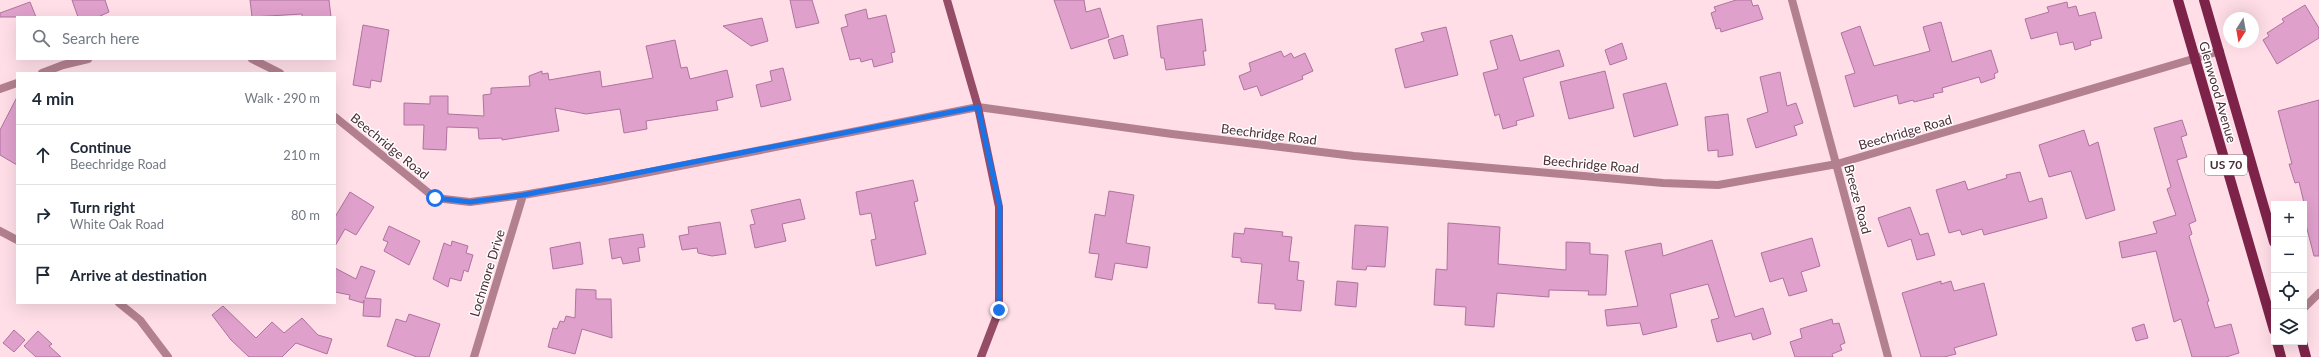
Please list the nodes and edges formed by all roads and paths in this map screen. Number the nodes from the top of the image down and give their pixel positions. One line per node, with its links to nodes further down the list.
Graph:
1 (947, 0): 13 (street)
2 (1792, 0): 15 (street, Breeze Road)
3 (2178, 0): 6 (main road, Glenwood Avenue / US 70)
4 (2204, 0): 5 (main road, Glenwood Avenue / US 70)
5 (2220, 51): 6 (street, Beechridge Road); 18 (main road, Glenwood Avenue / US 70)
6 (2194, 59): 15 (street, Beechridge Road); 23 (main road, Glenwood Avenue / US 70)
7 (84, 60): 9 (street)
8 (254, 60): 10 (street)
9 (45, 72)
10 (278, 72)
11 (16, 83): 12 (street)
12 (0, 89)
13 (978, 107): 15 (street, Beechridge Road); 16 (street, Beechridge Road); 28 (street)
14 (336, 118): 16 (street, Beechridge Road)
15 (1837, 164): 29 (street, Breeze Road)
16 (523, 195): 27 (street, Lochmore Drive)
17 (0, 231): 19 (street)
18 (2273, 237)
19 (16, 239)
20 (2319, 293): 22 (street)
21 (119, 304): 26 (street)
22 (2307, 305)
23 (2271, 319)
24 (2278, 345): 30 (main road)
25 (2303, 345): 31 (main road)
26 (168, 357)
27 (474, 357)
28 (981, 357)
29 (1888, 357)
30 (2281, 357)
31 (2306, 357)

